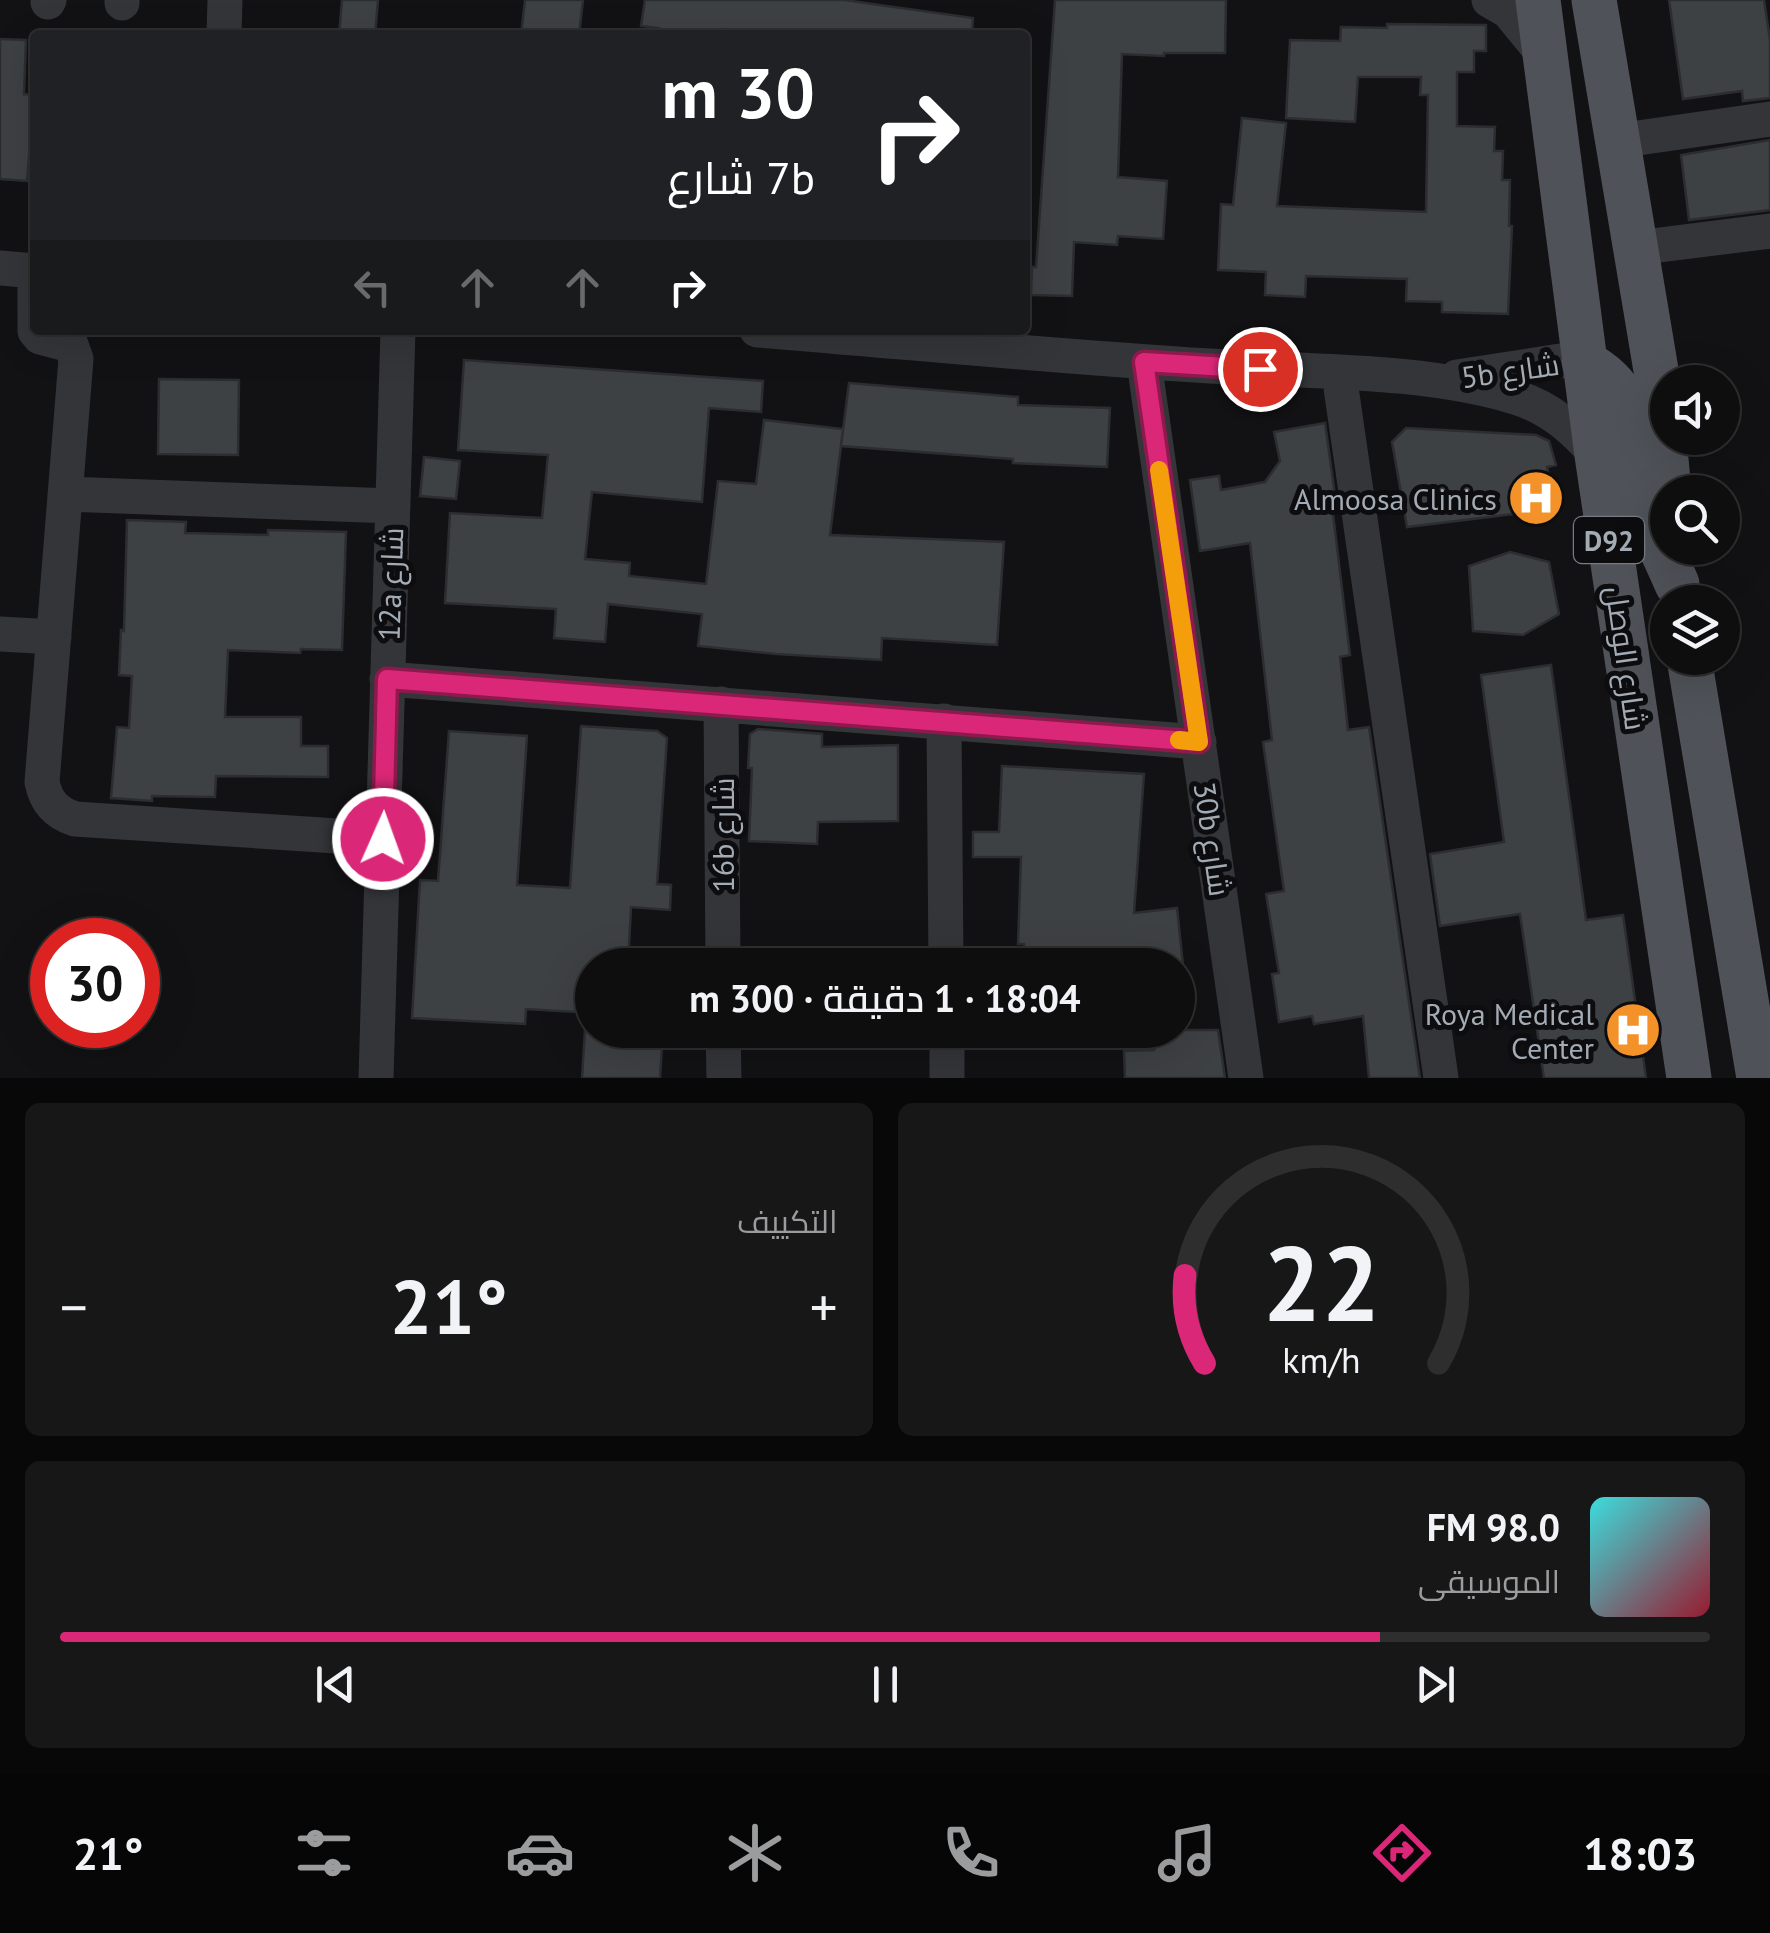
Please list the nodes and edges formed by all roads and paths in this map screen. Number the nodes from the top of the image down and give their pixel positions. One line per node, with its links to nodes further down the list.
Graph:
1 (225, 0): 5 (street)
2 (1490, 0): 6 (street)
3 (1538, 0): 6 (main road, شارع الوصل / D92)
4 (1594, 0): 8 (main road, D92)
5 (224, 30)
6 (1545, 56): 17 (main road, شارع الوصل / D92)
7 (1770, 119): 8 (street)
8 (1618, 142): 10 (main road, D92)
9 (1770, 231): 10 (street)
10 (1636, 248): 21 (main road, D92)
11 (0, 268): 12 (street)
12 (30, 272)
13 (38, 335): 22 (street)
14 (398, 335): 23 (street, 12a شارع)
15 (817, 335): 16 (street, 5b شارع)
16 (1144, 362): 18 (street, 5b شارع); 31 (street, 30b شارع)
17 (1584, 362): 19 (street, 5b شارع); 20 (main road, شارع الوصل / D92); 24 (main road)
18 (1339, 374): 19 (street, 5b شارع); 41 (street)
19 (1436, 380): 20 (street, 5b شارع)
20 (1597, 455): 42 (main road, شارع الوصل / D92)
21 (1667, 475)
22 (65, 494): 23 (street); 26 (street)
23 (393, 506): 28 (street, 12a شارع)
24 (1677, 578)
25 (0, 634): 26 (street)
26 (54, 637): 32 (street)
27 (1692, 675): 43 (main road, شارع الوصل)
28 (387, 679): 29 (street); 32 (street, 12a شارع)
29 (720, 704): 30 (street); 33 (street, 16b شارع)
30 (944, 720): 31 (street); 34 (street)
31 (1199, 742): 40 (street, 30b شارع)
32 (383, 839): 37 (street, 12a شارع)
33 (723, 948)
34 (946, 948)
35 (723, 1048): 38 (street)
36 (947, 1048): 39 (street)
37 (376, 1078)
38 (724, 1078)
39 (947, 1078)
40 (1246, 1078)
41 (1441, 1078)
42 (1689, 1078)
43 (1759, 1078)

